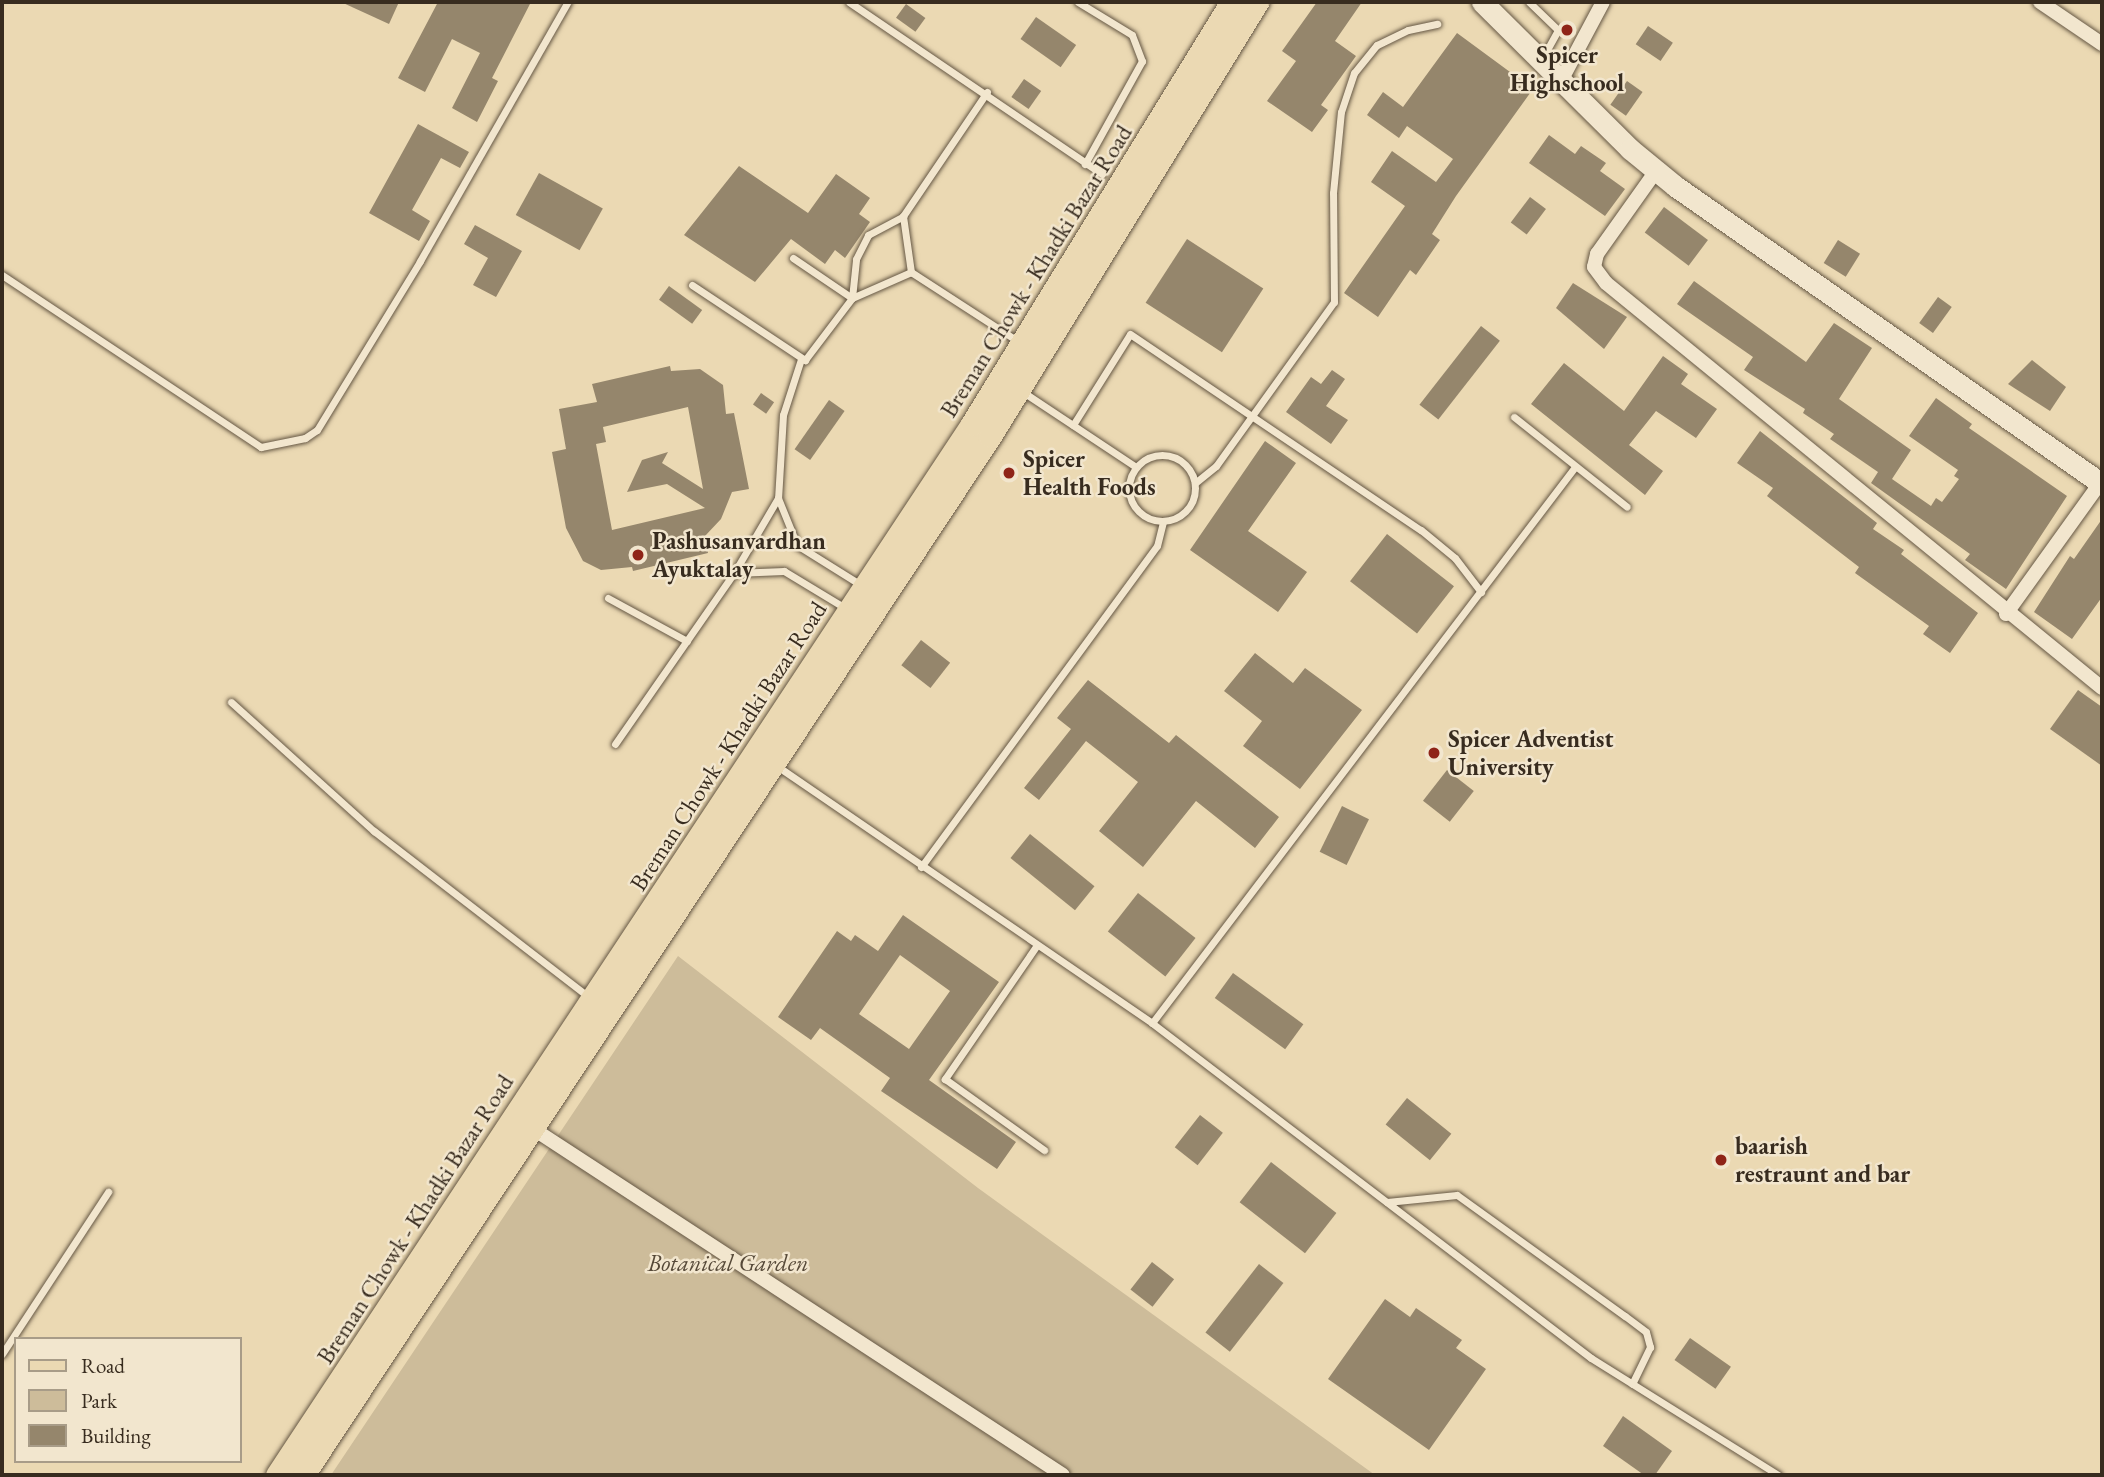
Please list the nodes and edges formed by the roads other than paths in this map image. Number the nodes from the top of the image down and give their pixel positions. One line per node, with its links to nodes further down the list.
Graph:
1 (568, 2): 21 (lane)
2 (849, 2): 14 (lane)
3 (1077, 2): 15 (lane)
4 (1232, 2): 24 (main road, Breman Chowk - Khadki Bazar Road)
5 (1256, 2): 26 (main road, Breman Chowk - Khadki Bazar Road)
6 (1482, 2): 12 (street)
7 (1529, 2): 12 (lane)
8 (1603, 2): 13 (street)
9 (2040, 2): 11 (street)
10 (1437, 24): 27 (lane)
11 (2102, 44)
12 (1541, 61): 13 (street)
13 (1562, 79): 16 (street)
14 (986, 92): 15 (lane); 18 (lane)
15 (1086, 163): 17 (lane)
16 (1656, 171): 33 (street); 42 (street)
17 (1102, 174)
18 (903, 216): 20 (lane); 23 (lane)
19 (793, 258): 23 (lane)
20 (911, 272): 23 (lane); 24 (lane)
21 (2, 275)
22 (692, 285): 25 (lane)
23 (852, 298): 25 (lane)
24 (1022, 344): 26 (main road, Breman Chowk - Khadki Bazar Road)
25 (801, 359): 34 (lane)
26 (1010, 384): 29 (lane); 38 (main road, Breman Chowk - Khadki Bazar Road); 47 (main road, Breman Chowk - Khadki Bazar Road)
27 (1253, 415): 29 (lane); 32 (lane); 39 (lane)
28 (1514, 417): 31 (lane)
29 (1073, 425): 30 (lane)
30 (1136, 467): 32 (lane); 36 (lane)
31 (1575, 467): 35 (lane); 39 (lane)
32 (1195, 482): 36 (lane)
33 (2101, 483): 42 (street)
34 (778, 498): 37 (lane); 38 (lane)
35 (1627, 508)
36 (1163, 522): 48 (lane)
37 (734, 573): 41 (lane); 43 (lane)
38 (864, 587): 41 (main road, Breman Chowk - Khadki Bazar Road)
39 (1481, 592): 51 (lane)
40 (608, 598): 43 (lane)
41 (849, 611): 50 (main road, Breman Chowk - Khadki Bazar Road)
42 (2006, 614): 44 (street)
43 (687, 641): 46 (lane)
44 (2102, 688)
45 (231, 702): 50 (lane)
46 (615, 744)
47 (774, 764): 48 (lane); 52 (main road, Breman Chowk - Khadki Bazar Road)
48 (921, 867): 49 (lane)
49 (1037, 945): 51 (lane); 53 (lane)
50 (592, 999): 58 (main road, Breman Chowk - Khadki Bazar Road)
51 (1152, 1023): 55 (lane)
52 (533, 1128): 59 (main road, Breman Chowk - Khadki Bazar Road); 60 (street)
53 (1044, 1150)
54 (108, 1192): 56 (lane)
55 (1386, 1202): 57 (lane); 57 (lane)
56 (2, 1354)
57 (1632, 1384): 61 (lane)
58 (277, 1475)
59 (303, 1475)
60 (1063, 1475)
61 (1778, 1475)

